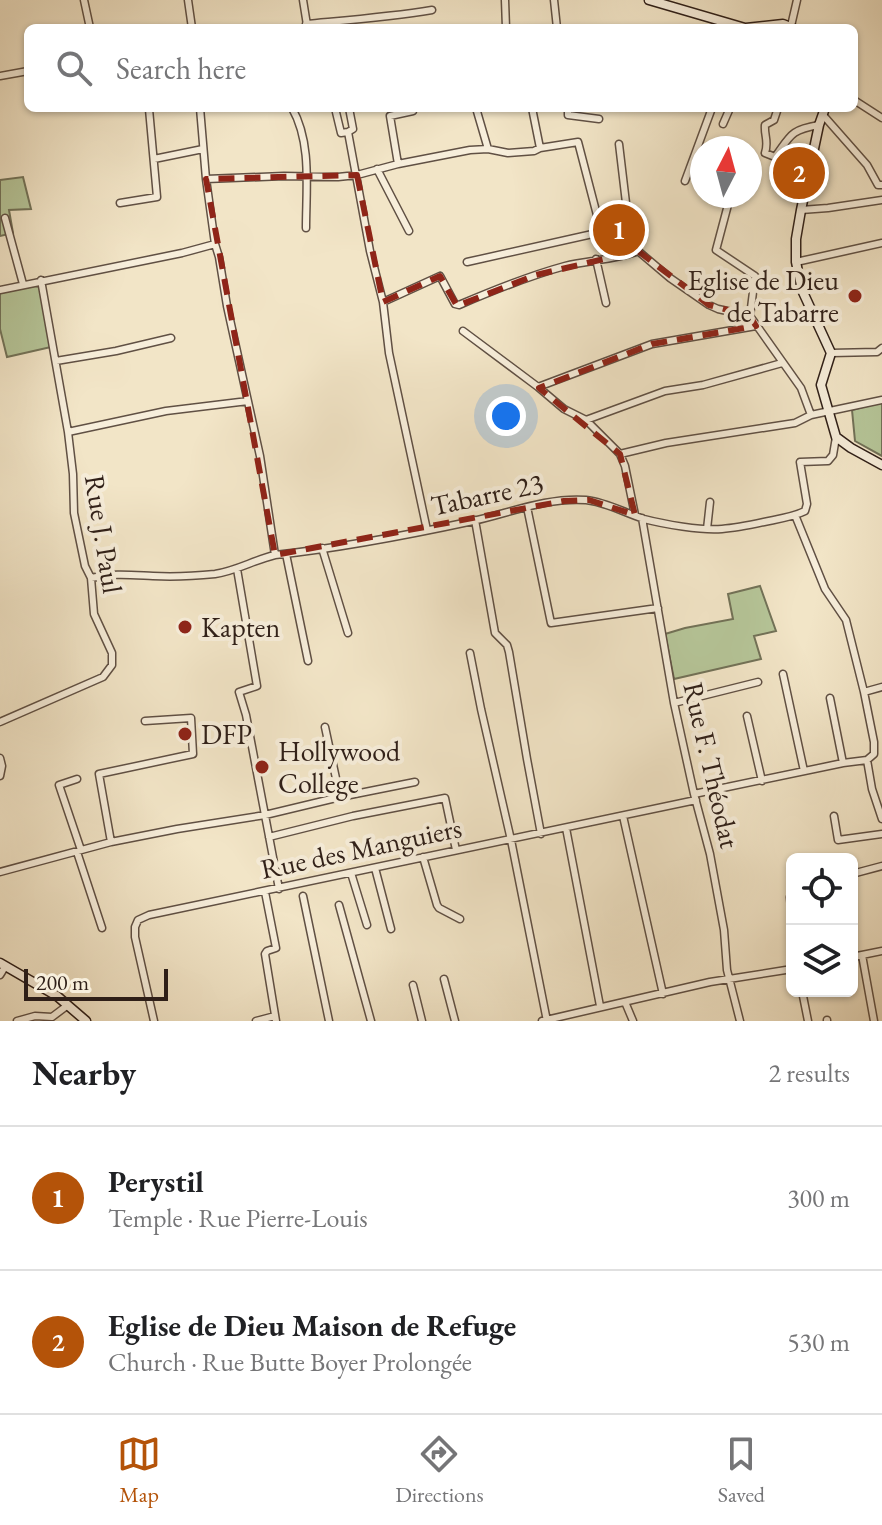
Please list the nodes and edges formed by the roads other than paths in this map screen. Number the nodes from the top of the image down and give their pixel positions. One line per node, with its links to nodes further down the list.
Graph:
1 (84, 0): 9 (street)
2 (188, 0): 10 (street)
3 (303, 0): 11 (street)
4 (505, 0): 13 (street)
5 (554, 0): 14 (street)
6 (651, 0): 15 (street)
7 (797, 0): 16 (street)
8 (432, 10): 12 (street)
9 (89, 24)
10 (191, 24)
11 (307, 24)
12 (321, 24)
13 (506, 24)
14 (557, 24)
15 (732, 24)
16 (793, 24)
17 (24, 72): 18 (street)
18 (0, 76)
19 (858, 103): 33 (street)
20 (150, 112): 42 (street)
21 (200, 112): 40 (street)
22 (293, 112): 46 (street)
23 (336, 112): 37 (street)
24 (350, 112): 37 (street)
25 (408, 112): 43 (street)
26 (477, 112): 41 (street)
27 (533, 112): 39 (street)
28 (568, 112): 34 (street)
29 (711, 112): 48 (street)
30 (728, 112): 35 (street)
31 (777, 112): 36 (street)
32 (824, 112): 36 (street); 49 (street)
33 (882, 118)
34 (599, 119)
35 (723, 124)
36 (819, 125): 53 (street)
37 (348, 132): 45 (street)
38 (619, 144): 60 (street)
39 (540, 148): 41 (street); 57 (street)
40 (203, 149): 42 (street); 47 (street)
41 (488, 149): 43 (street)
42 (154, 159): 51 (street)
43 (398, 164): 44 (street)
44 (377, 169): 45 (street); 56 (street)
45 (357, 175): 46 (street); 68 (street)
46 (306, 176): 47 (street); 55 (street)
47 (206, 179): 59 (street)
48 (685, 181)
49 (882, 185)
50 (882, 200): 53 (street)
51 (120, 203)
52 (727, 208): 70 (street)
53 (801, 210): 64 (street)
54 (5, 218): 66 (street)
55 (306, 228)
56 (409, 231)
57 (606, 231): 60 (street); 63 (street)
58 (882, 243): 64 (street)
59 (215, 244): 65 (street); 80 (street)
60 (631, 245): 61 (street)
61 (638, 251): 62 (street); 70 (street)
62 (596, 259): 68 (street); 69 (street)
63 (467, 262)
64 (796, 262): 75 (street)
65 (41, 280): 66 (street); 76 (street, Rue J. Paul)
66 (23, 284): 67 (street)
67 (0, 290)
68 (383, 302): 98 (street)
69 (606, 303)
70 (750, 316): 71 (street)
71 (756, 326): 77 (street); 78 (street)
72 (463, 331): 78 (street)
73 (171, 338): 76 (street)
74 (882, 348): 75 (street)
75 (831, 353): 81 (street)
76 (56, 361): 84 (street, Rue J. Paul)
77 (782, 363): 82 (street); 83 (street)
78 (538, 387): 83 (street)
79 (882, 400): 81 (street)
80 (248, 401): 84 (street); 101 (street)
81 (829, 410): 82 (street); 85 (street)
82 (811, 415): 87 (street)
83 (586, 420): 87 (street)
84 (68, 432): 103 (street, Rue J. Paul)
85 (836, 437): 86 (street); 89 (street)
86 (851, 448): 89 (street); 91 (street)
87 (620, 454): 95 (street, Rue F. Théodat)
88 (800, 454): 90 (street)
89 (833, 455): 90 (street)
90 (800, 462): 94 (street)
91 (882, 465)
92 (710, 502): 97 (street)
93 (527, 507): 95 (street, Tabarre 23); 96 (street, Tabarre 23); 104 (street)
94 (795, 515): 97 (street, Tabarre 23); 111 (street)
95 (639, 517): 97 (street, Tabarre 23); 104 (street, Rue F. Théodat)
96 (475, 520): 98 (street, Tabarre 23); 135 (street)
97 (707, 529)
98 (427, 530): 99 (street, Tabarre 23)
99 (322, 548): 100 (street, Tabarre 23); 105 (street)
100 (286, 554): 101 (street, Tabarre 23); 107 (street)
101 (275, 555): 102 (street, Tabarre 23)
102 (237, 569): 103 (street, Tabarre 23); 130 (street)
103 (91, 578): 116 (street, Rue J. Paul)
104 (658, 608): 113 (street, Rue F. Théodat)
105 (348, 633)
106 (470, 653): 138 (street)
107 (308, 661)
108 (783, 674): 123 (street)
109 (758, 682): 113 (street)
110 (882, 687): 111 (street)
111 (864, 692): 118 (street)
112 (830, 698): 122 (street)
113 (674, 703): 129 (street, Rue F. Théodat)
114 (747, 716): 126 (street)
115 (145, 721): 139 (street)
116 (0, 722)
117 (325, 727): 128 (street)
118 (874, 754): 119 (street); 121 (street)
119 (882, 756)
120 (0, 758): 124 (street)
121 (867, 760): 122 (street, Rue des Manguiers); 133 (street)
122 (843, 763): 123 (street, Rue des Manguiers)
123 (804, 771): 126 (street, Rue des Manguiers)
124 (0, 776)
125 (77, 779): 141 (street)
126 (762, 781): 129 (street, Rue des Manguiers)
127 (415, 782): 128 (street)
128 (340, 797): 130 (street)
129 (695, 797): 131 (street, Rue des Manguiers); 161 (street, Rue F. Théodat)
130 (265, 815): 137 (street); 139 (street)
131 (623, 816): 134 (street, Rue des Manguiers); 164 (street)
132 (834, 816): 136 (street)
133 (882, 819)
134 (566, 828): 135 (street, Rue des Manguiers); 168 (street)
135 (541, 834): 138 (street, Rue des Manguiers)
136 (882, 834)
137 (269, 837): 140 (street); 148 (street)
138 (511, 840): 140 (street, Rue des Manguiers); 178 (street)
139 (111, 842): 141 (street)
140 (456, 850): 142 (street, Rue des Manguiers)
141 (79, 851): 145 (street); 154 (street)
142 (423, 857): 144 (street, Rue des Manguiers); 152 (street)
143 (882, 866): 146 (street)
144 (375, 868): 147 (street, Rue des Manguiers); 155 (street)
145 (0, 872)
146 (858, 872)
147 (351, 873): 148 (street, Rue des Manguiers); 153 (street)
148 (279, 889): 149 (street, Rue des Manguiers)
149 (265, 892): 169 (street); 172 (street, Rue des Manguiers)
150 (303, 896): 174 (street)
151 (339, 905): 175 (street)
152 (460, 919)
153 (367, 925)
154 (102, 928)
155 (391, 929)
156 (882, 951): 157 (street)
157 (862, 955): 158 (street); 182 (street)
158 (858, 956)
159 (2, 968): 167 (street)
160 (786, 970): 161 (street)
161 (729, 978): 164 (street); 180 (street, Rue F. Théodat)
162 (444, 979): 177 (street)
163 (413, 985): 176 (street)
164 (663, 994): 166 (street)
165 (803, 997): 181 (street)
166 (625, 1002): 168 (street); 179 (street)
167 (68, 1005): 170 (street); 171 (street)
168 (600, 1006): 178 (street)
169 (276, 1019): 173 (street)
170 (17, 1021)
171 (86, 1021)
172 (154, 1021)
173 (256, 1021)
174 (329, 1021)
175 (371, 1021)
176 (422, 1021)
177 (455, 1021)
178 (545, 1021)
179 (633, 1021)
180 (740, 1021)
181 (808, 1021)
182 (874, 1021)

